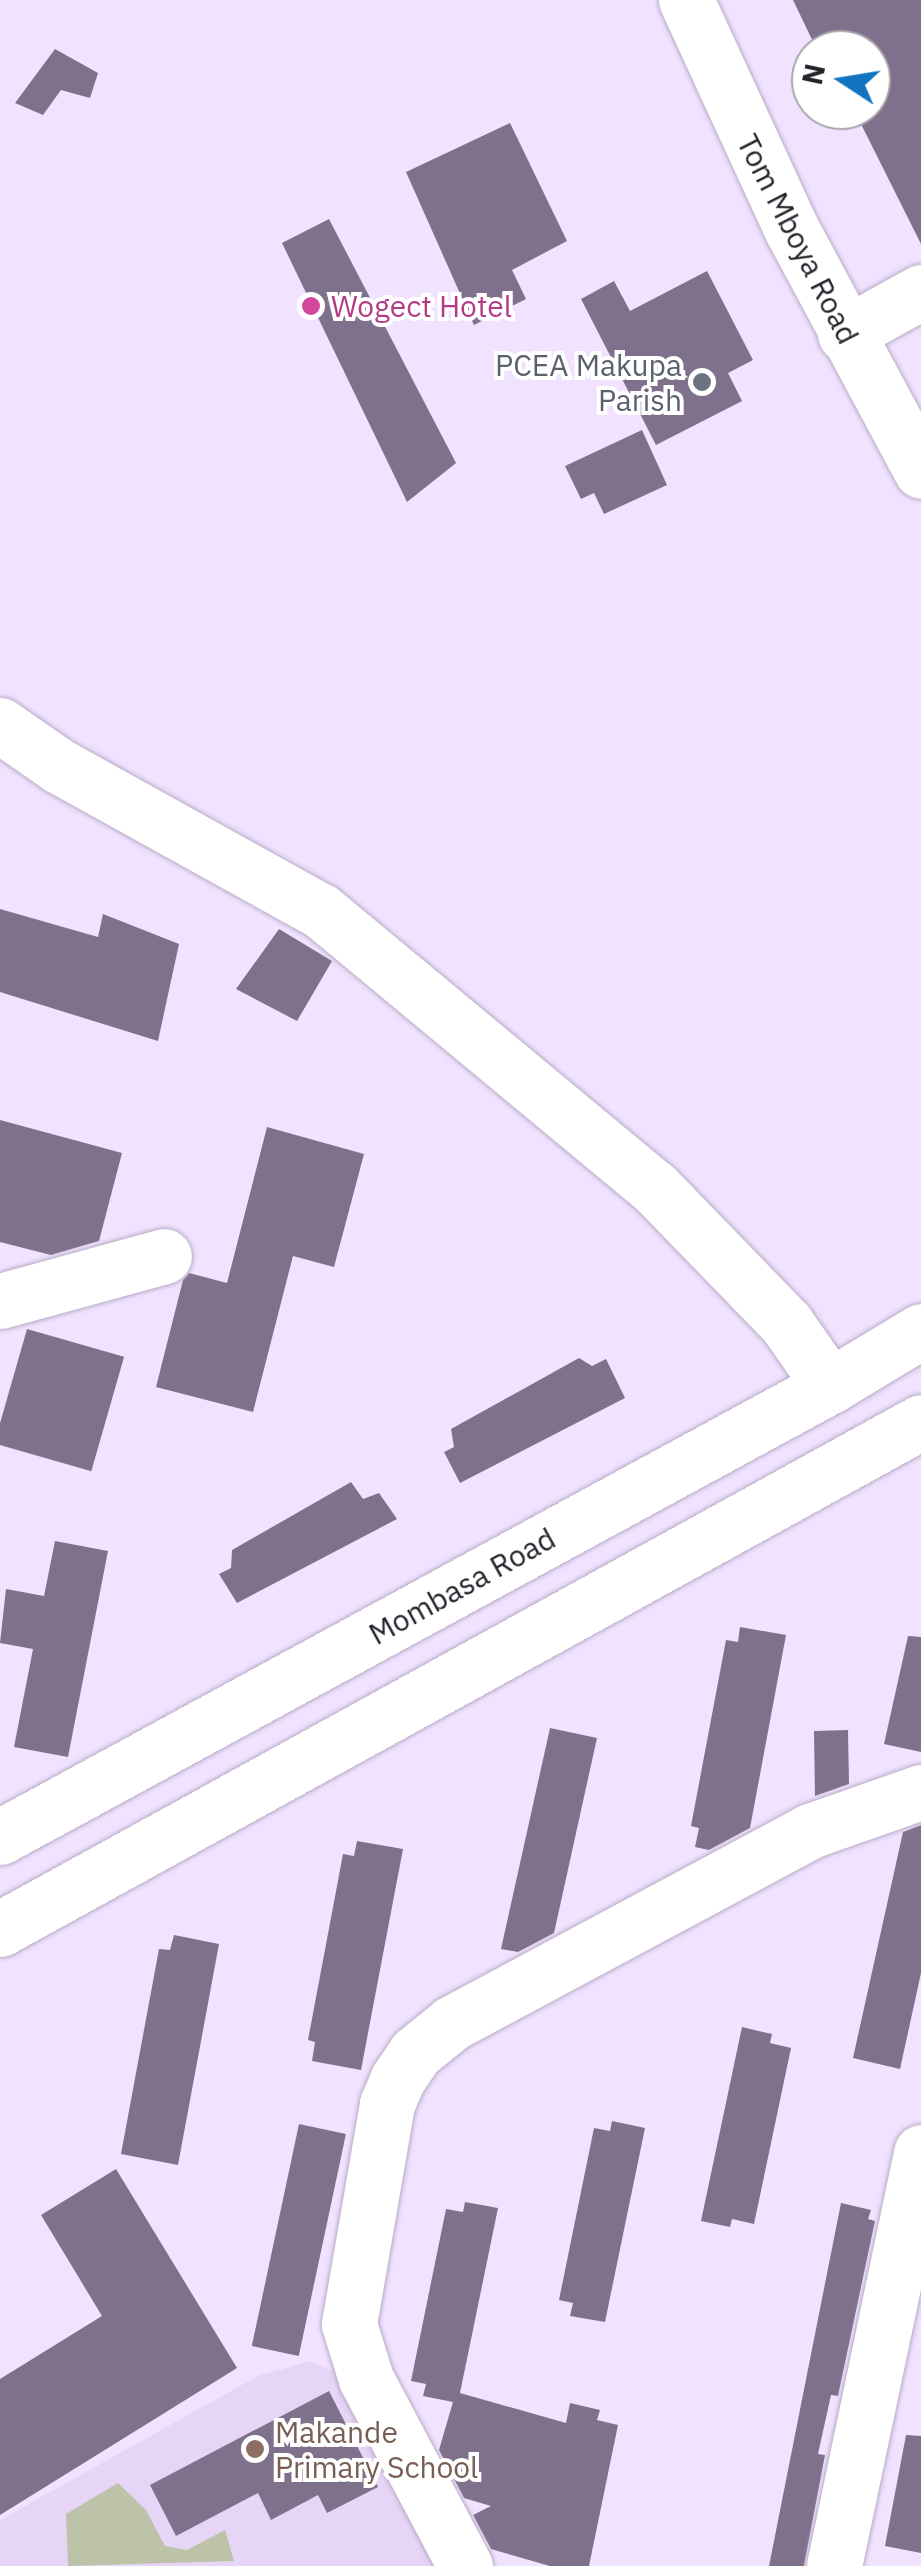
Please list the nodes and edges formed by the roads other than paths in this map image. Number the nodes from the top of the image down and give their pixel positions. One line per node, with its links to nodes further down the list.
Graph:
1 (686, 0): 3 (main road, Tom Mboya Road)
2 (921, 292): 3 (main road)
3 (845, 334): 4 (main road, Tom Mboya Road)
4 (921, 471)
5 (0, 725): 9 (main road)
6 (164, 1256): 7 (main road)
7 (0, 1302)
8 (921, 1331): 9 (main road, Mombasa Road)
9 (830, 1386): 12 (main road, Mombasa Road)
10 (921, 1422): 13 (main road)
11 (921, 1792): 15 (main road)
12 (0, 1837)
13 (0, 1928)
14 (921, 2152): 16 (main road)
15 (466, 2566)
16 (834, 2566)

